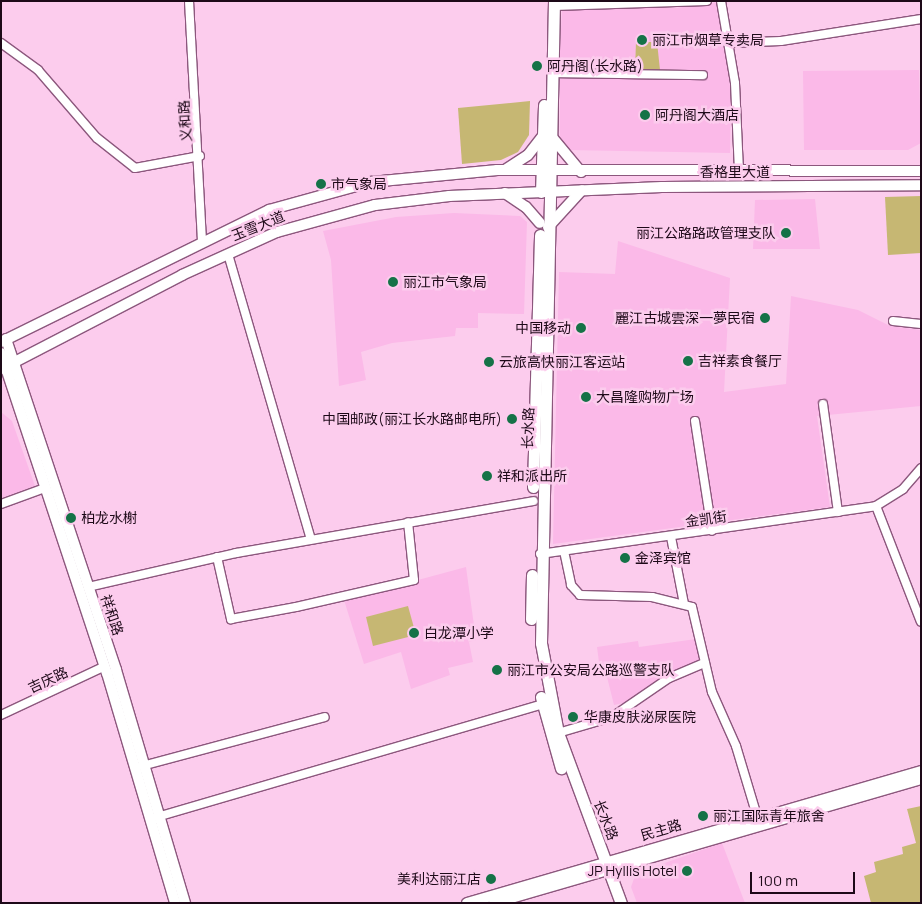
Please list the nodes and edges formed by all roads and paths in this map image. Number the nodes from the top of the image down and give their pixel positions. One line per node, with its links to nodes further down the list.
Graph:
1 (189, 1): 11 (street, 义和路)
2 (707, 1): 4 (street)
3 (721, 1): 7 (street)
4 (551, 3): 8 (highway, 长水路); 10 (highway, 长水路)
5 (921, 19): 7 (street)
6 (1, 43): 11 (street)
7 (728, 43): 16 (street)
8 (552, 73): 9 (street); 10 (highway, 长水路)
9 (703, 75)
10 (547, 136): 12 (main road); 13 (highway, 长水路); 15 (main road)
11 (200, 156): 22 (street, 义和路)
12 (504, 170): 13 (main road, 玉雪大道); 22 (main road, 玉雪大道)
13 (546, 171): 15 (main road, 香格里大道); 19 (highway, 长水路)
14 (921, 171): 16 (main road, 香格里大道)
15 (581, 172): 16 (main road, 香格里大道)
16 (739, 172)
17 (921, 185): 18 (main road, 香格里大道)
18 (583, 190): 19 (main road, 香格里大道); 21 (main road)
19 (545, 191): 20 (main road, 玉雪大道); 21 (highway, 长水路)
20 (504, 193): 21 (main road); 23 (main road, 玉雪大道)
21 (544, 226): 33 (highway, 长水路); 42 (highway, 长水路)
22 (202, 240): 26 (main road, 玉雪大道)
23 (228, 254): 28 (main road, 玉雪大道); 40 (street)
24 (893, 321): 25 (street)
25 (921, 324)
26 (4, 340): 28 (main road, 祥和路)
27 (1, 353): 28 (main road, 祥和路)
28 (8, 365): 32 (main road, 祥和路); 44 (main road, 祥和路)
29 (823, 404): 36 (street)
30 (695, 421): 38 (street)
31 (921, 468): 35 (street)
32 (45, 488): 34 (street); 48 (main road, 祥和路)
33 (533, 501): 37 (street); 49 (highway, 长水路)
34 (1, 504)
35 (876, 506): 36 (street, 金凯街); 46 (street)
36 (838, 512): 38 (street, 金凯街)
37 (408, 522): 40 (street); 43 (street)
38 (712, 531): 39 (street, 金凯街)
39 (671, 537): 41 (street, 金凯街); 45 (street)
40 (311, 539): 43 (street)
41 (564, 551): 42 (street, 金凯街); 45 (street)
42 (540, 554): 52 (highway, 长水路)
43 (217, 557): 44 (street)
44 (88, 587): 53 (main road, 祥和路)
45 (684, 604): 47 (street)
46 (921, 622)
47 (705, 663): 52 (street); 56 (street)
48 (104, 666): 50 (street, 吉庆路); 59 (main road, 祥和路)
49 (542, 704): 57 (street); 58 (highway, 长水路)
50 (1, 715)
51 (325, 717): 53 (street)
52 (558, 733): 58 (highway, 长水路)
53 (142, 766): 57 (main road, 祥和路)
54 (921, 770): 56 (main road, 民主路)
55 (921, 779): 58 (main road, 民主路)
56 (757, 816): 58 (main road, 民主路)
57 (157, 817): 60 (main road, 祥和路)
58 (603, 866): 61 (main road, 民主路); 62 (main road, 民主路); 63 (highway, 长水路); 64 (highway, 长水路)
59 (175, 903)
60 (185, 903)
61 (468, 903)
62 (494, 903)
63 (613, 903)
64 (621, 903)

